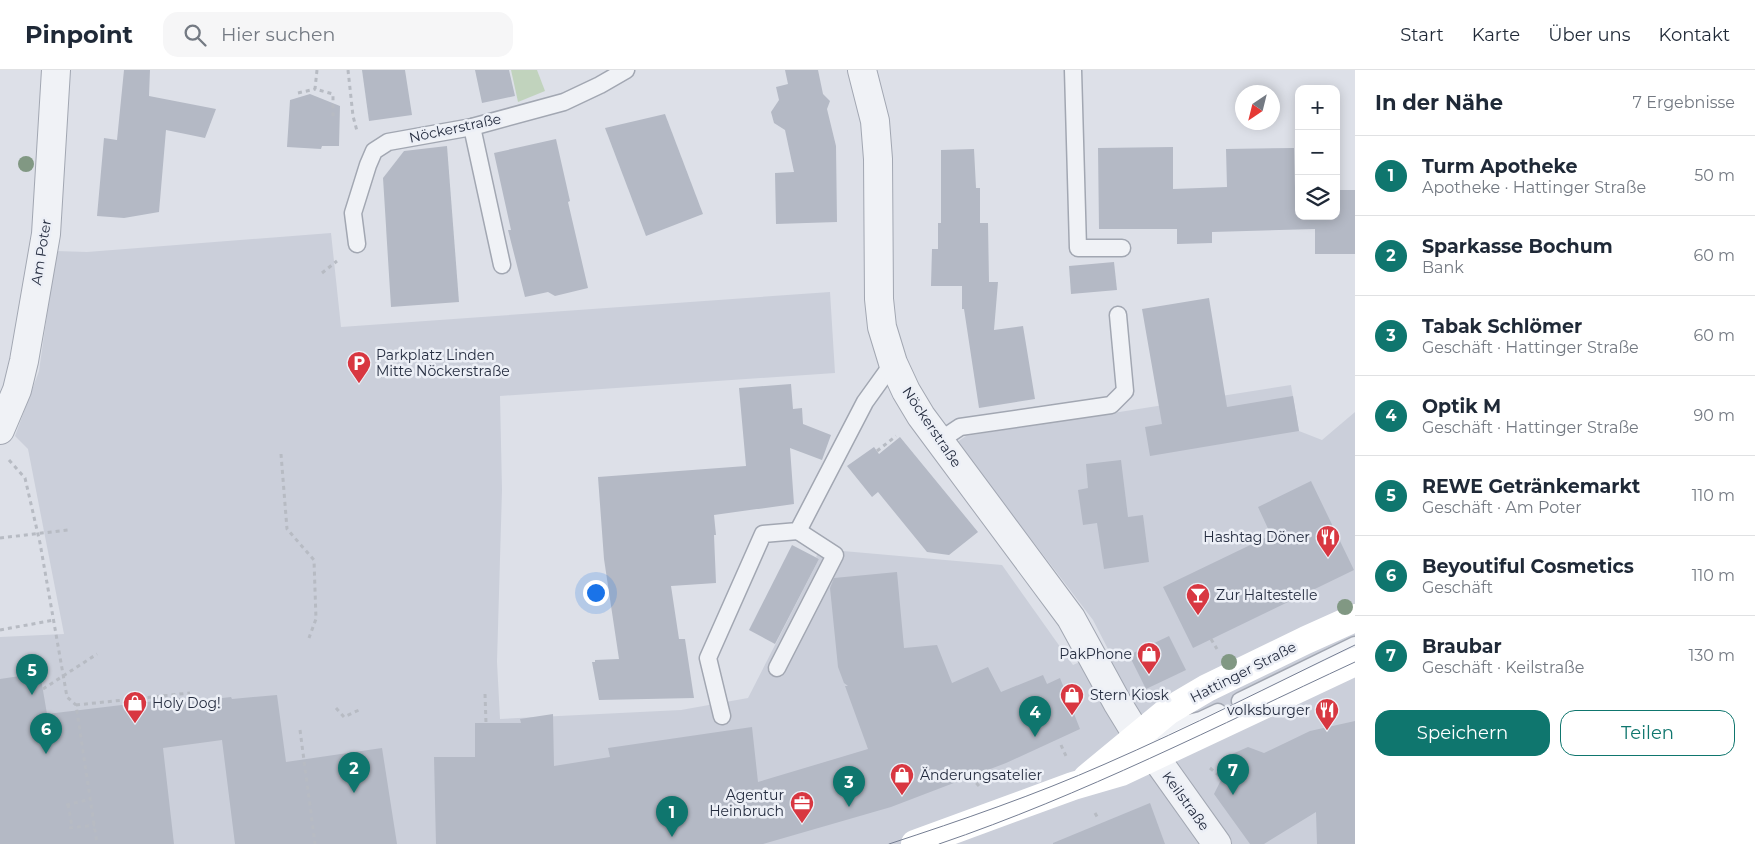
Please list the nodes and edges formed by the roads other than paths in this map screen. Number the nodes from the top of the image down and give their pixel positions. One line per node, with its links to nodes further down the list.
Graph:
1 (56, 70): 11 (street, Am Poter)
2 (626, 70): 5 (lane, Nöckerstraße)
3 (862, 70): 10 (street, Nöckerstraße)
4 (1073, 70): 7 (lane)
5 (472, 127): 6 (lane, Nöckerstraße); 8 (lane)
6 (357, 244)
7 (1122, 248)
8 (502, 265)
9 (1118, 315): 12 (lane)
10 (893, 363): 12 (street, Nöckerstraße); 13 (lane)
11 (0, 430)
12 (938, 441): 20 (street, Nöckerstraße)
13 (798, 531): 17 (lane); 18 (lane)
14 (1355, 618): 20 (street, Hattinger Straße)
15 (1355, 645): 19 (lane)
16 (1355, 662): 21 (street, Hattinger Straße)
17 (776, 668)
18 (722, 716)
19 (1201, 720): 20 (lane); 21 (lane)
20 (1137, 735): 21 (street); 22 (street, Hattinger Straße)
21 (1155, 757): 22 (street, Hattinger Straße); 24 (street, Keilstraße)
22 (1080, 784): 23 (street, Hattinger Straße)
23 (915, 844)
24 (1217, 844)

